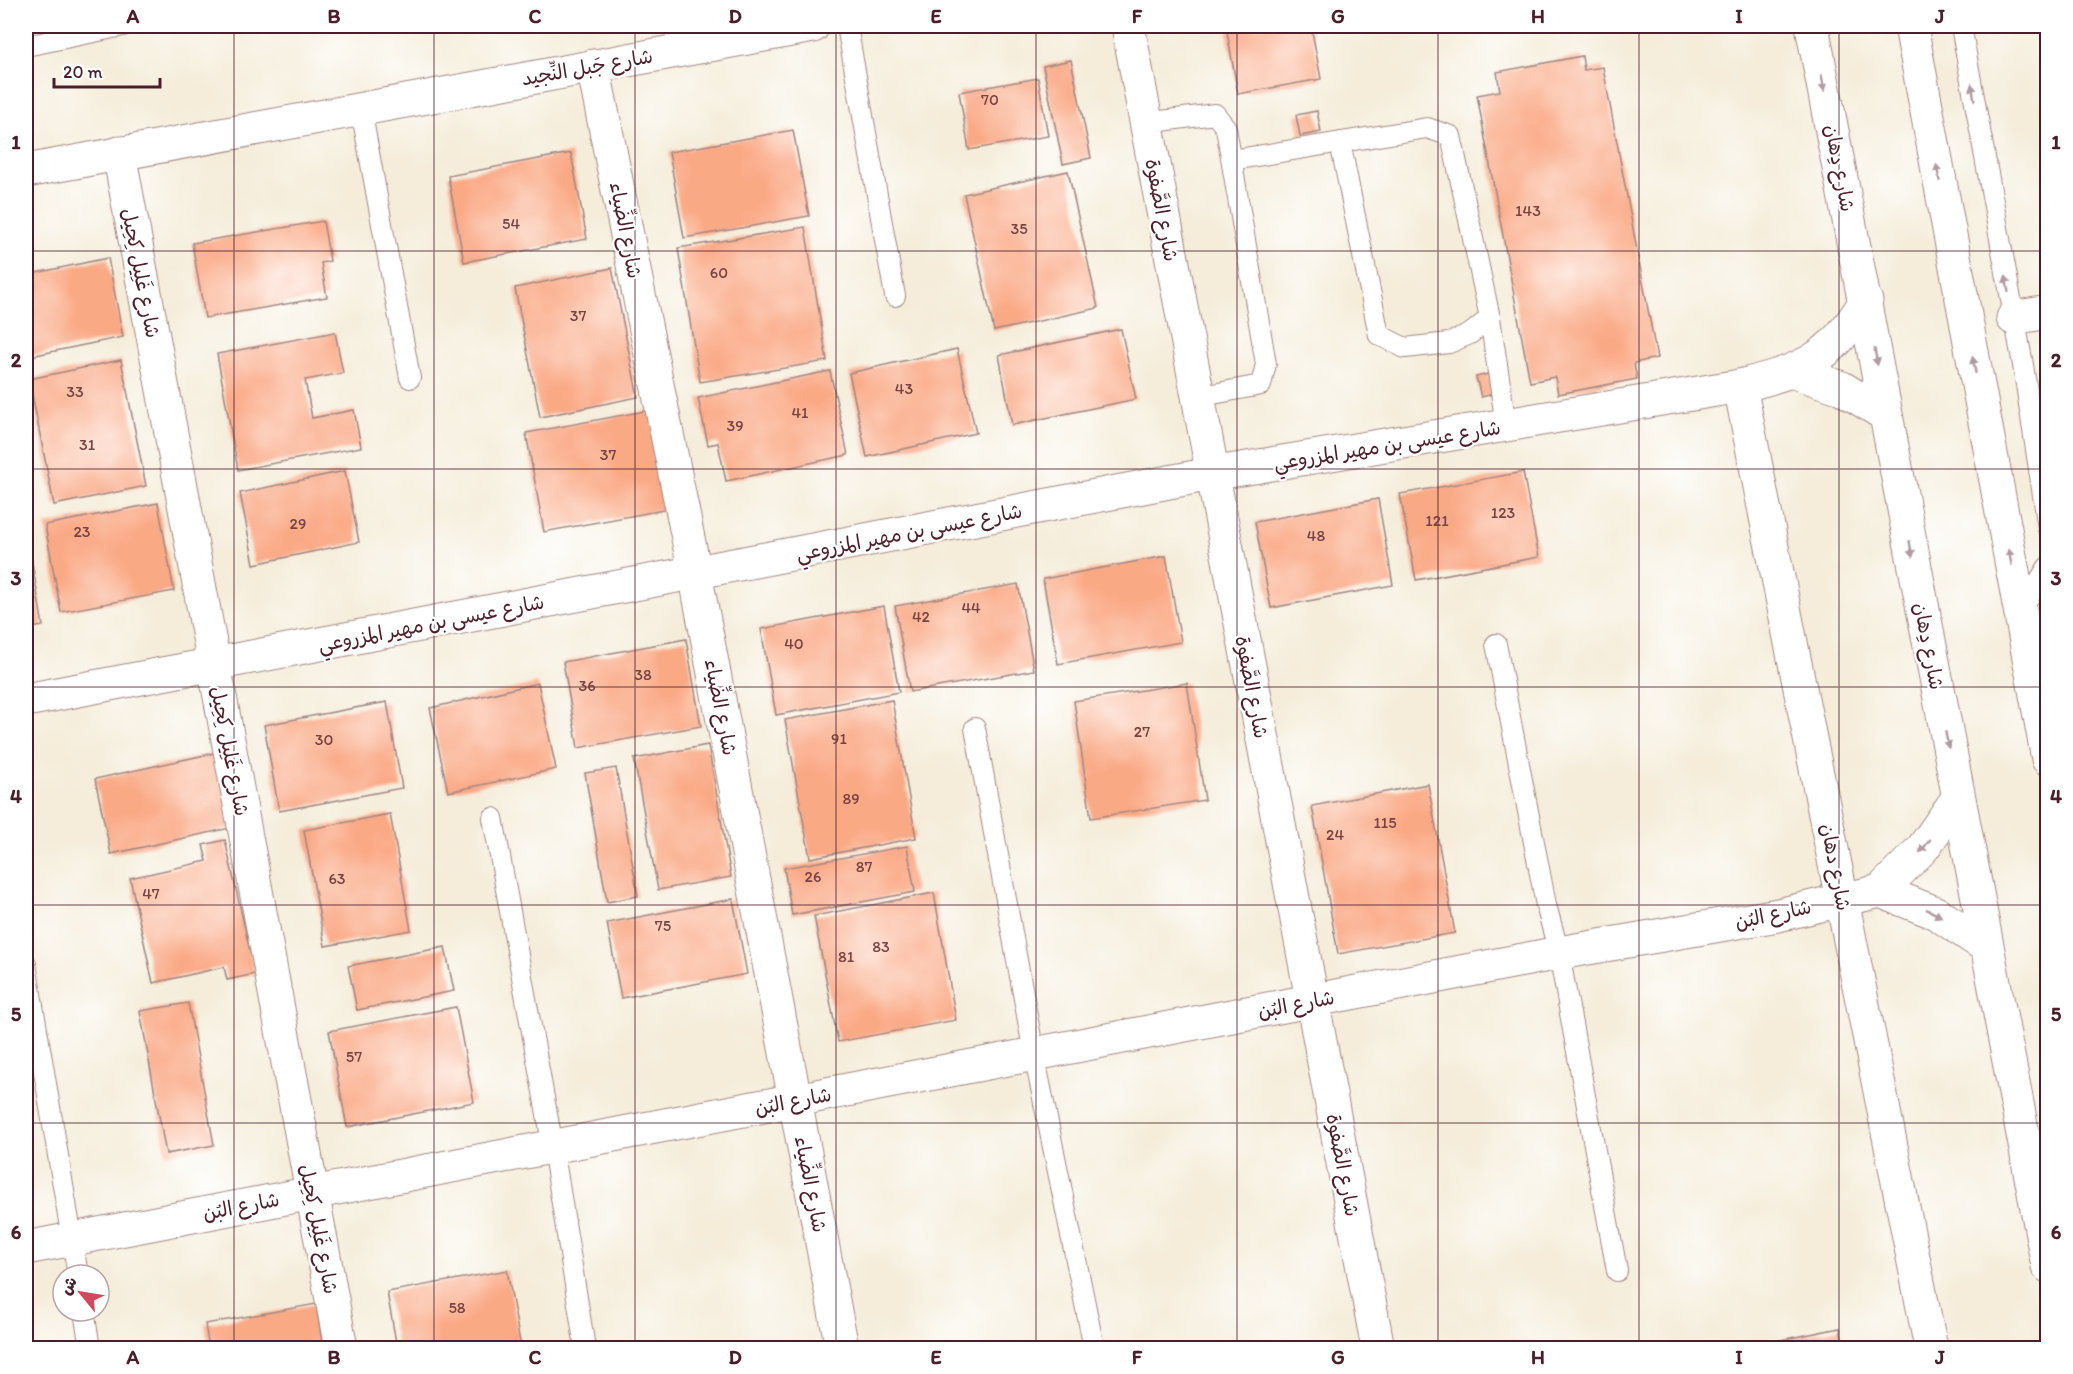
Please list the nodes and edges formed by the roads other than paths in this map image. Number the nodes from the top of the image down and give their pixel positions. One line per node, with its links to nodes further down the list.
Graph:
1 (123, 26): 9 (lane)
2 (813, 26): 8 (street, شارع جَبل النِّجيد)
3 (847, 26): 17 (lane)
4 (1128, 26): 12 (street, شارع الصَّفوة)
5 (1812, 26): 18 (street, شارع دِهان, one-way to 18)
6 (1911, 26): 32 (street, one-way to 6)
7 (1961, 26): 21 (lane, one-way to 7)
8 (745, 32): 10 (street, شارع جَبل النِّجيد)
9 (26, 46)
10 (593, 66): 11 (street, شارع جَبل النِّجيد); 31 (street, شارع الضِّياء)
11 (361, 109): 14 (street, شارع جَبل النِّجيد); 23 (lane)
12 (1146, 123): 15 (lane); 25 (street, شارع الصَّفوة)
13 (1340, 142): 15 (lane); 20 (lane); 20 (lane)
14 (119, 153): 16 (street, شارع جَبل النِّجيد); 34 (street, شارع غَلِيل كِحِيل)
15 (1232, 160): 25 (lane)
16 (26, 171)
17 (895, 296)
18 (1866, 301): 22 (street, شارع عيسى بن مهير المزروعي); 26 (street, شارع دِهان, one-way to 26)
19 (2048, 312): 21 (street)
20 (1490, 318): 27 (lane)
21 (2013, 318): 29 (lane)
22 (1794, 372): 24 (street, شارع عيسى بن مهير المزروعي); 26 (street)
23 (410, 378)
24 (1740, 386): 27 (street, شارع عيسى بن مهير المزروعي); 41 (street, شارع دهان)
25 (1197, 397): 28 (street, شارع الصَّفوة)
26 (1886, 415): 38 (street, شارع دِهان, one-way to 38)
27 (1506, 425): 28 (street, شارع عيسى بن مهير المزروعي)
28 (1211, 474): 31 (street, شارع عيسى بن مهير المزروعي); 45 (street, شارع الصَّفوة)
29 (2048, 528)
30 (2048, 567): 32 (lane)
31 (696, 573): 34 (street, شارع عيسى بن مهير المزروعي); 47 (street, شارع الضِّياء)
32 (2020, 611): 37 (street)
33 (1496, 644): 43 (lane)
34 (214, 664): 35 (street, شارع عيسى بن مهير المزروعي); 49 (street, شارع غَلِيل كِحِيل)
35 (26, 700)
36 (975, 728): 46 (lane)
37 (2048, 759)
38 (1958, 798): 40 (street, one-way to 40); 42 (street, شارع دِهان)
39 (493, 818): 48 (lane)
40 (1880, 891): 41 (street, شارع البُن); 42 (street, one-way to 42)
41 (1842, 899): 43 (street, شارع البُن); 62 (street, شارع دهان)
42 (1987, 947): 53 (street, شارع دِهان)
43 (1559, 953): 45 (street, شارع البُن); 54 (lane)
44 (26, 964): 50 (lane)
45 (1312, 1001): 46 (street, شارع البُن); 61 (street, شارع الصَّفوة)
46 (1034, 1054): 47 (street, شارع البُن); 60 (lane)
47 (795, 1100): 48 (street, شارع البُن); 59 (street, شارع الضِّياء)
48 (553, 1146): 49 (street, شارع البُن); 58 (lane)
49 (312, 1193): 50 (street, شارع البُن); 57 (street, شارع غَلِيل كِحِيل)
50 (72, 1239): 51 (street, شارع البُن); 52 (lane)
51 (26, 1248)
52 (76, 1263)
53 (2048, 1266)
54 (1617, 1271)
55 (86, 1323): 56 (lane)
56 (90, 1348)
57 (341, 1348)
58 (585, 1348)
59 (842, 1348)
60 (1094, 1348)
61 (1378, 1348)
62 (1931, 1348)

